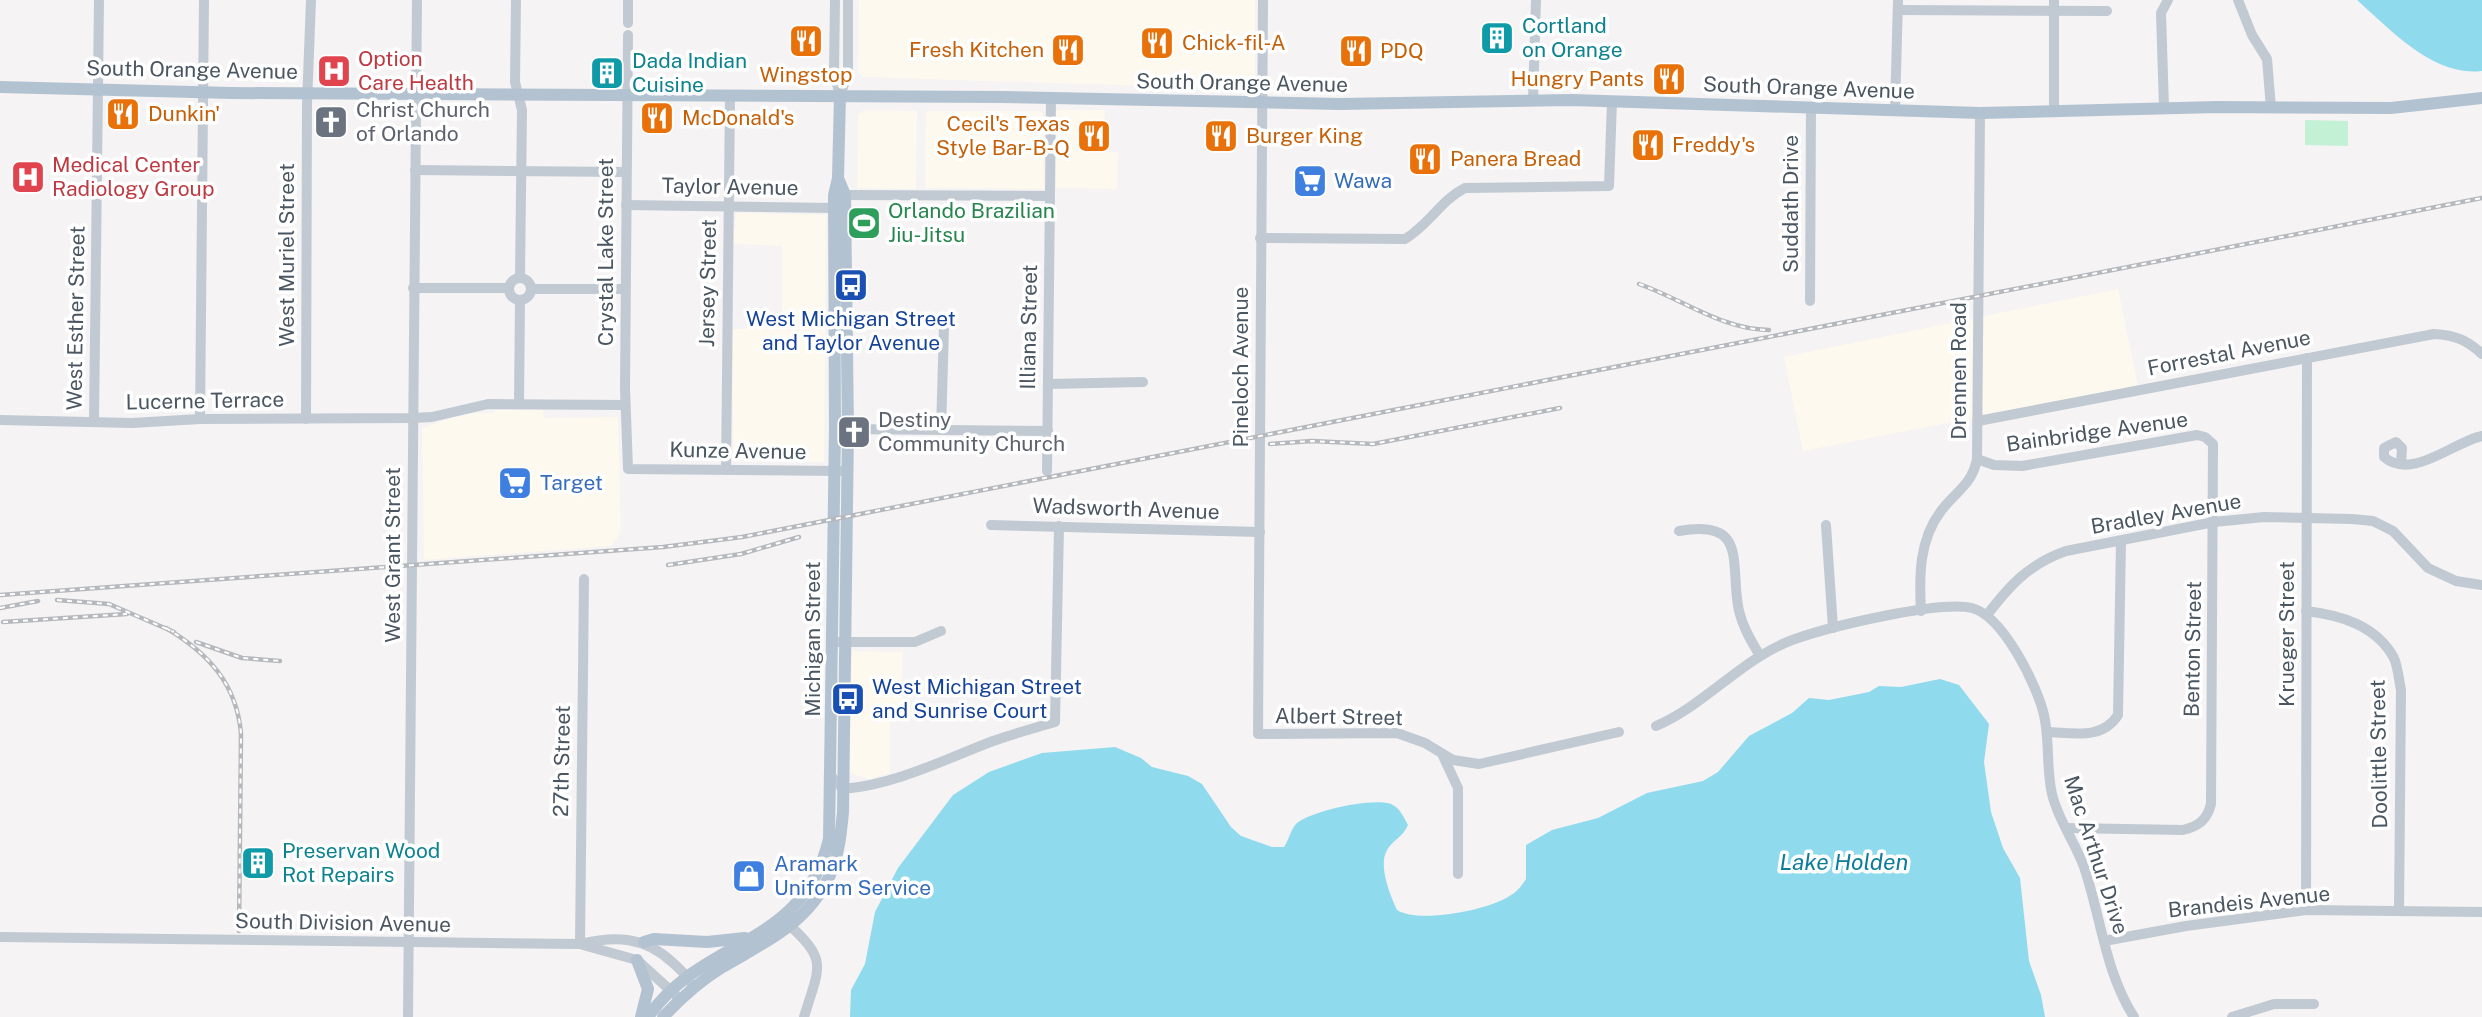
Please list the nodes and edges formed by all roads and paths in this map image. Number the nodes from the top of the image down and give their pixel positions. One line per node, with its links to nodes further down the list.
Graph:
1 (99, 0): 20 (street, West Esther Street)
2 (204, 0): 21 (street)
3 (312, 0): 22 (street, West Muriel Street)
4 (417, 0): 23 (street, West Grant Street)
5 (516, 0): 24 (street)
6 (628, 0): 17 (street)
7 (835, 0): 25 (street, Michigan Street)
8 (848, 0): 25 (street, Michigan Street)
9 (1263, 0): 32 (street, Pineloch Avenue)
10 (1536, 0): 30 (street)
11 (2054, 0): 15 (street)
12 (2168, 0): 35 (street)
13 (2238, 0): 34 (street)
14 (1898, 5): 15 (street); 36 (street)
15 (2054, 11): 16 (street); 37 (street)
16 (2107, 11)
17 (628, 23)
18 (628, 35): 26 (street, Crystal Lake Street)
19 (0, 87): 20 (main road, South Orange Avenue)
20 (97, 89): 21 (main road, South Orange Avenue); 70 (street, West Esther Street)
21 (202, 92): 22 (main road, South Orange Avenue); 66 (street)
22 (308, 92): 23 (main road, South Orange Avenue); 67 (street, West Muriel Street)
23 (416, 93): 24 (main road, South Orange Avenue); 39 (street, West Grant Street)
24 (519, 95): 26 (main road, South Orange Avenue); 40 (street)
25 (840, 95): 27 (main road, South Orange Avenue); 28 (main road, South Orange Avenue); 42 (main road, Michigan Street)
26 (627, 96): 27 (main road, South Orange Avenue); 41 (street, Crystal Lake Street)
27 (730, 96): 46 (street, Jersey Street)
28 (1051, 98): 32 (main road, South Orange Avenue); 44 (street, Illiana Street)
29 (2482, 98): 34 (main road, South Orange Avenue)
30 (1533, 101): 31 (main road, South Orange Avenue); 32 (main road, South Orange Avenue)
31 (1612, 101): 33 (main road, South Orange Avenue); 49 (street)
32 (1261, 103): 49 (street, Pineloch Avenue)
33 (1811, 107): 36 (main road, South Orange Avenue); 56 (street, Suddath Drive)
34 (2271, 107): 35 (main road, South Orange Avenue)
35 (2164, 108): 37 (main road, South Orange Avenue)
36 (1895, 110): 38 (main road, South Orange Avenue)
37 (2054, 111): 38 (main road, South Orange Avenue)
38 (1979, 113): 69 (street, Drennen Road)
39 (415, 170): 40 (street); 51 (street, West Grant Street)
40 (522, 171): 41 (street); 50 (street)
41 (626, 172): 45 (street, Crystal Lake Street)
42 (838, 178): 43 (main road, Michigan Street); 47 (main road, Michigan Street)
43 (845, 195): 44 (street); 48 (main road, Michigan Street)
44 (1050, 196): 62 (street, Illiana Street)
45 (626, 205): 46 (street, Taylor Avenue); 54 (street, Crystal Lake Street)
46 (728, 207): 47 (street, Taylor Avenue); 79 (street, Jersey Street)
47 (834, 208): 48 (main road); 57 (main road, Michigan Street)
48 (845, 219): 57 (main road, Michigan Street)
49 (1260, 238): 88 (street, Pineloch Avenue)
50 (520, 277): 52 (street); 53 (street)
51 (413, 288): 52 (street); 65 (street, West Grant Street)
52 (509, 288): 55 (street)
53 (532, 289): 54 (street); 55 (street)
54 (625, 289): 64 (street, Crystal Lake Street)
55 (520, 300): 63 (street)
56 (1810, 301)
57 (841, 304): 71 (main road, Michigan Street)
58 (944, 327): 72 (street)
59 (2482, 354): 60 (street, Forrestal Avenue)
60 (2307, 358): 69 (street, Forrestal Avenue); 82 (street, Krueger Street)
61 (1143, 382): 62 (street)
62 (1048, 384): 73 (street, Illiana Street)
63 (519, 404): 64 (street, Lucerne Terrace); 65 (street, Lucerne Terrace)
64 (625, 405): 78 (street, Crystal Lake Street)
65 (412, 418): 67 (street, Lucerne Terrace); 117 (street, West Grant Street)
66 (200, 419): 67 (street, Lucerne Terrace); 70 (street, Lucerne Terrace)
67 (306, 419)
68 (0, 420): 70 (street, Lucerne Terrace)
69 (1978, 421): 76 (street, Drennen Road)
70 (94, 422)
71 (842, 429): 72 (street); 80 (main road, Michigan Street)
72 (941, 430): 73 (street)
73 (1048, 431): 81 (street, Illiana Street)
74 (2482, 436): 77 (street)
75 (2214, 452): 76 (street, Bainbridge Avenue); 83 (street, Benton Street)
76 (1977, 458): 92 (street, Drennen Road)
77 (2401, 463)
78 (628, 469): 79 (street, Kunze Avenue)
79 (726, 470): 80 (street, Kunze Avenue)
80 (841, 471): 97 (main road, Michigan Street)
81 (1047, 471)
82 (2307, 518): 83 (street, Bradley Avenue); 91 (street, Bradley Avenue); 93 (street, Krueger Street)
83 (2214, 522): 89 (street, Bradley Avenue); 108 (street, Benton Street)
84 (1826, 524): 95 (street)
85 (991, 525): 86 (street, Wadsworth Avenue)
86 (1059, 526): 88 (street, Wadsworth Avenue); 107 (street)
87 (1679, 531): 98 (street)
88 (1260, 532): 102 (street, Pineloch Avenue)
89 (2121, 541): 94 (street, Bradley Avenue); 101 (street)
90 (583, 579): 119 (street, 27th Street)
91 (2482, 585)
92 (1921, 611): 94 (street); 95 (street)
93 (2306, 611): 110 (street, Krueger Street); 111 (street, Doolittle Street)
94 (1987, 615): 101 (street, Mac Arthur Drive)
95 (1833, 628): 98 (street)
96 (942, 631): 97 (street)
97 (839, 643): 105 (main road, Michigan Street); 107 (main road, Michigan Street)
98 (1760, 656): 99 (street)
99 (1656, 726)
100 (1619, 732): 104 (street, Albert Street)
101 (2047, 732): 108 (street, Mac Arthur Drive)
102 (1258, 734): 103 (street, Albert Street)
103 (1443, 755): 104 (street, Albert Street); 106 (street)
104 (1479, 764): 106 (street)
105 (830, 775): 107 (street); 113 (main road, Michigan Street)
106 (1458, 788): 109 (street)
107 (843, 789): 113 (main road, Michigan Street)
108 (2066, 828): 116 (street, Mac Arthur Drive)
109 (1458, 874)
110 (2306, 910): 111 (street, Brandeis Avenue); 116 (street, Brandeis Avenue)
111 (2399, 911): 112 (street, Brandeis Avenue)
112 (2482, 912)
113 (787, 922): 115 (main road, Michigan Street); 122 (main road, Michigan Street); 129 (street)
114 (0, 937): 117 (street, South Division Avenue)
115 (756, 937): 118 (main road); 121 (main road, Michigan Street)
116 (2104, 941): 130 (street, Mac Arthur Drive)
117 (409, 942): 119 (street, South Division Avenue); 125 (street, West Grant Street)
118 (644, 942): 119 (street, South Division Avenue); 120 (street); 121 (street)
119 (580, 944): 120 (street, South Division Avenue)
120 (637, 960): 123 (street, South Division Avenue); 126 (main road)
121 (687, 976): 122 (street); 123 (main road, Michigan Street)
122 (693, 989): 123 (main road, Michigan Street)
123 (676, 995): 127 (main road, Michigan Street); 128 (main road, Michigan Street)
124 (2314, 1004): 131 (street)
125 (408, 1017)
126 (641, 1017)
127 (648, 1017)
128 (663, 1017)
129 (804, 1017)
130 (2134, 1017)
131 (2232, 1017)

